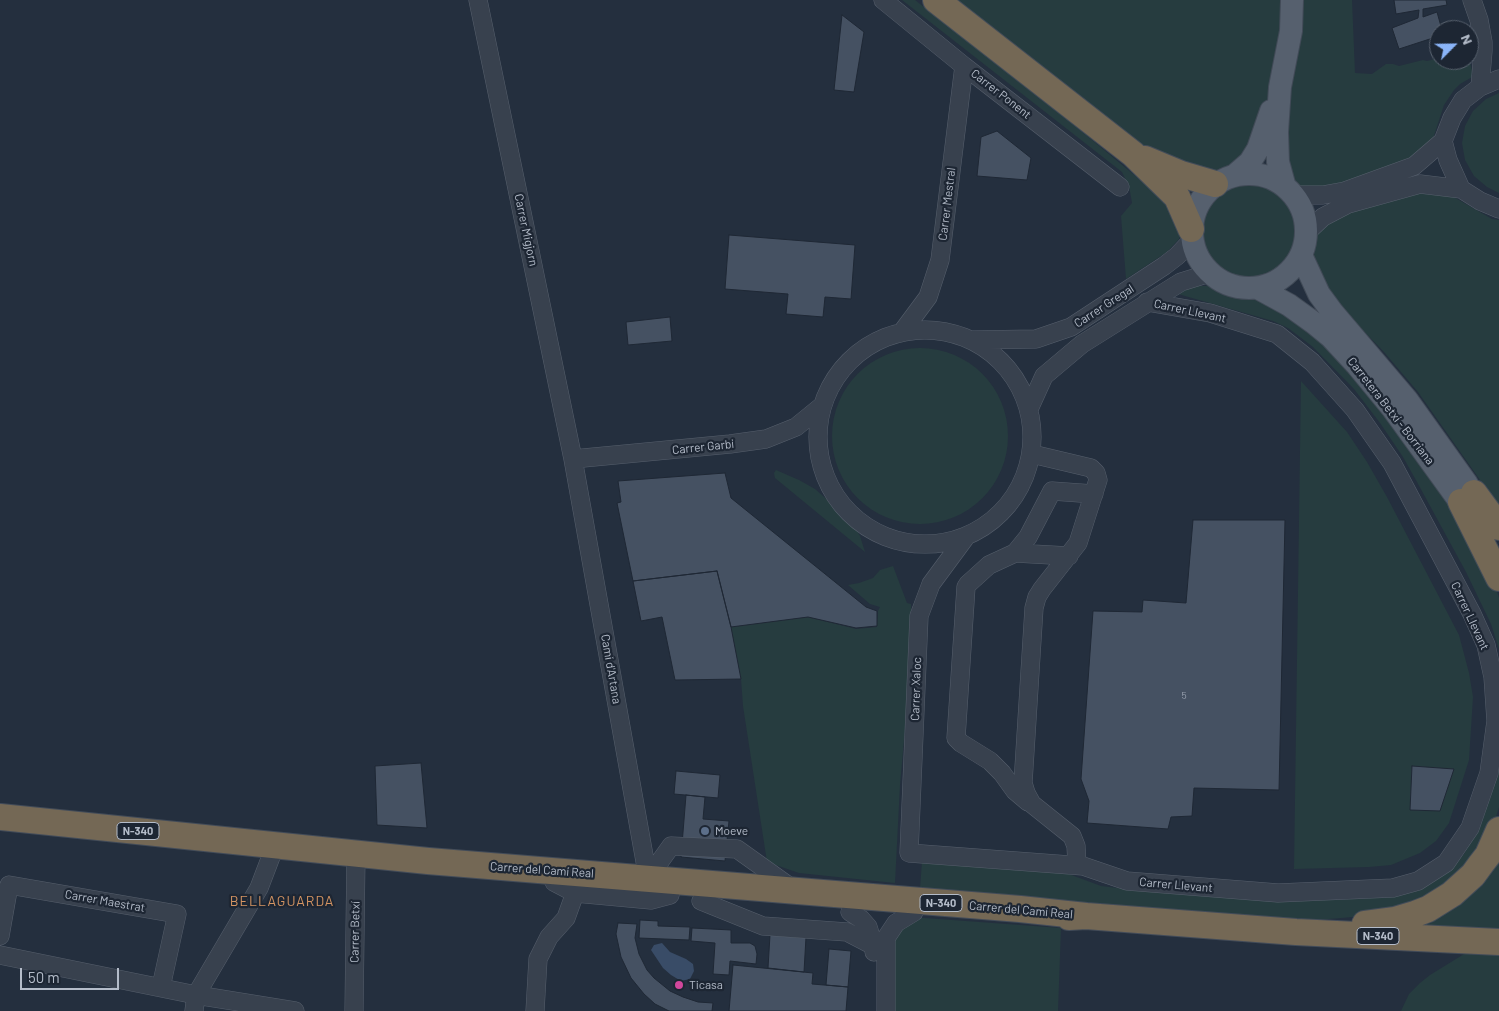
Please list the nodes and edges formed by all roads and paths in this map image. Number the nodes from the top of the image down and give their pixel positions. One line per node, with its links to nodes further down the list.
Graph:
1 (478, 0): 28 (street, Carrer Migjorn)
2 (883, 0): 6 (street, Carrer Ponent)
3 (936, 0): 11 (highway)
4 (1292, 0): 9 (main road)
5 (1472, 0): 8 (street)
6 (964, 66): 13 (street, Carrer Ponent); 23 (street, Carrer Mestral)
7 (1499, 79): 8 (street)
8 (1480, 86): 10 (street)
9 (1280, 87): 12 (main road); 14 (main road)
10 (1443, 141): 14 (street); 15 (street)
11 (1133, 154): 12 (highway); 18 (highway)
12 (1225, 179): 14 (main road); 18 (main road)
13 (1120, 187)
14 (1289, 189): 17 (main road)
15 (1461, 189): 16 (street); 17 (street)
16 (1499, 209)
17 (1306, 233): 19 (main road)
18 (1192, 234): 20 (main road); 24 (street, Carrer Gregal)
19 (1301, 255): 21 (main road); 30 (main road, Carretera Betxí - Borriana)
20 (1210, 273): 21 (main road); 22 (street, Carrer Gregal)
21 (1258, 288): 30 (main road, Carretera Betxí - Borriana)
22 (1147, 302): 26 (street, Carrer Gregal); 45 (street, Carrer Llevant)
23 (902, 332): 24 (street); 25 (street)
24 (972, 340): 26 (street)
25 (823, 405): 28 (street, Carrer Garbí); 32 (street)
26 (1029, 409): 27 (street)
27 (1032, 454): 29 (street); 32 (street)
28 (574, 459): 46 (street, Camí d'Artana)
29 (1094, 494): 34 (street); 35 (street)
30 (1468, 498): 31 (highway); 33 (main road, Carretera Betxí - Borriana); 36 (main road, Carretera Betxí - Borriana); 37 (highway)
31 (1499, 527)
32 (965, 538): 42 (street, Carrer Xaloc)
33 (1499, 540)
34 (1015, 553): 35 (street); 38 (street)
35 (1069, 556): 38 (street)
36 (1499, 560)
37 (1499, 578)
38 (1036, 808): 45 (street)
39 (0, 817): 41 (highway, Carrer del Camí Real / N-340)
40 (1499, 830): 53 (highway)
41 (276, 846): 43 (highway, Carrer del Camí Real / N-340); 59 (street)
42 (910, 853): 45 (street, Carrer Llevant)
43 (356, 854): 44 (highway, Carrer del Camí Real / N-340); 62 (street, Carrer Betxí)
44 (428, 861): 46 (highway, Carrer del Camí Real / N-340); 48 (highway)
45 (1077, 865)
46 (652, 873): 47 (highway, Carrer del Camí Real / N-340); 47 (street)
47 (786, 884): 52 (highway, Carrer del Camí Real / N-340)
48 (564, 887): 49 (highway); 63 (street)
49 (701, 901): 50 (highway); 56 (street)
50 (850, 912): 51 (highway); 56 (street)
51 (914, 912): 52 (highway); 65 (street)
52 (1086, 916): 53 (highway, N-340)
53 (1296, 932): 55 (highway, N-340)
54 (0, 936): 58 (street, Carrer Maestrat)
55 (1499, 942)
56 (874, 946): 64 (street)
57 (0, 955): 58 (street)
58 (161, 987): 59 (street)
59 (195, 1003): 60 (street)
60 (266, 1009): 61 (street)
61 (295, 1011)
62 (354, 1011)
63 (535, 1011)
64 (874, 1011)
65 (886, 1011)

